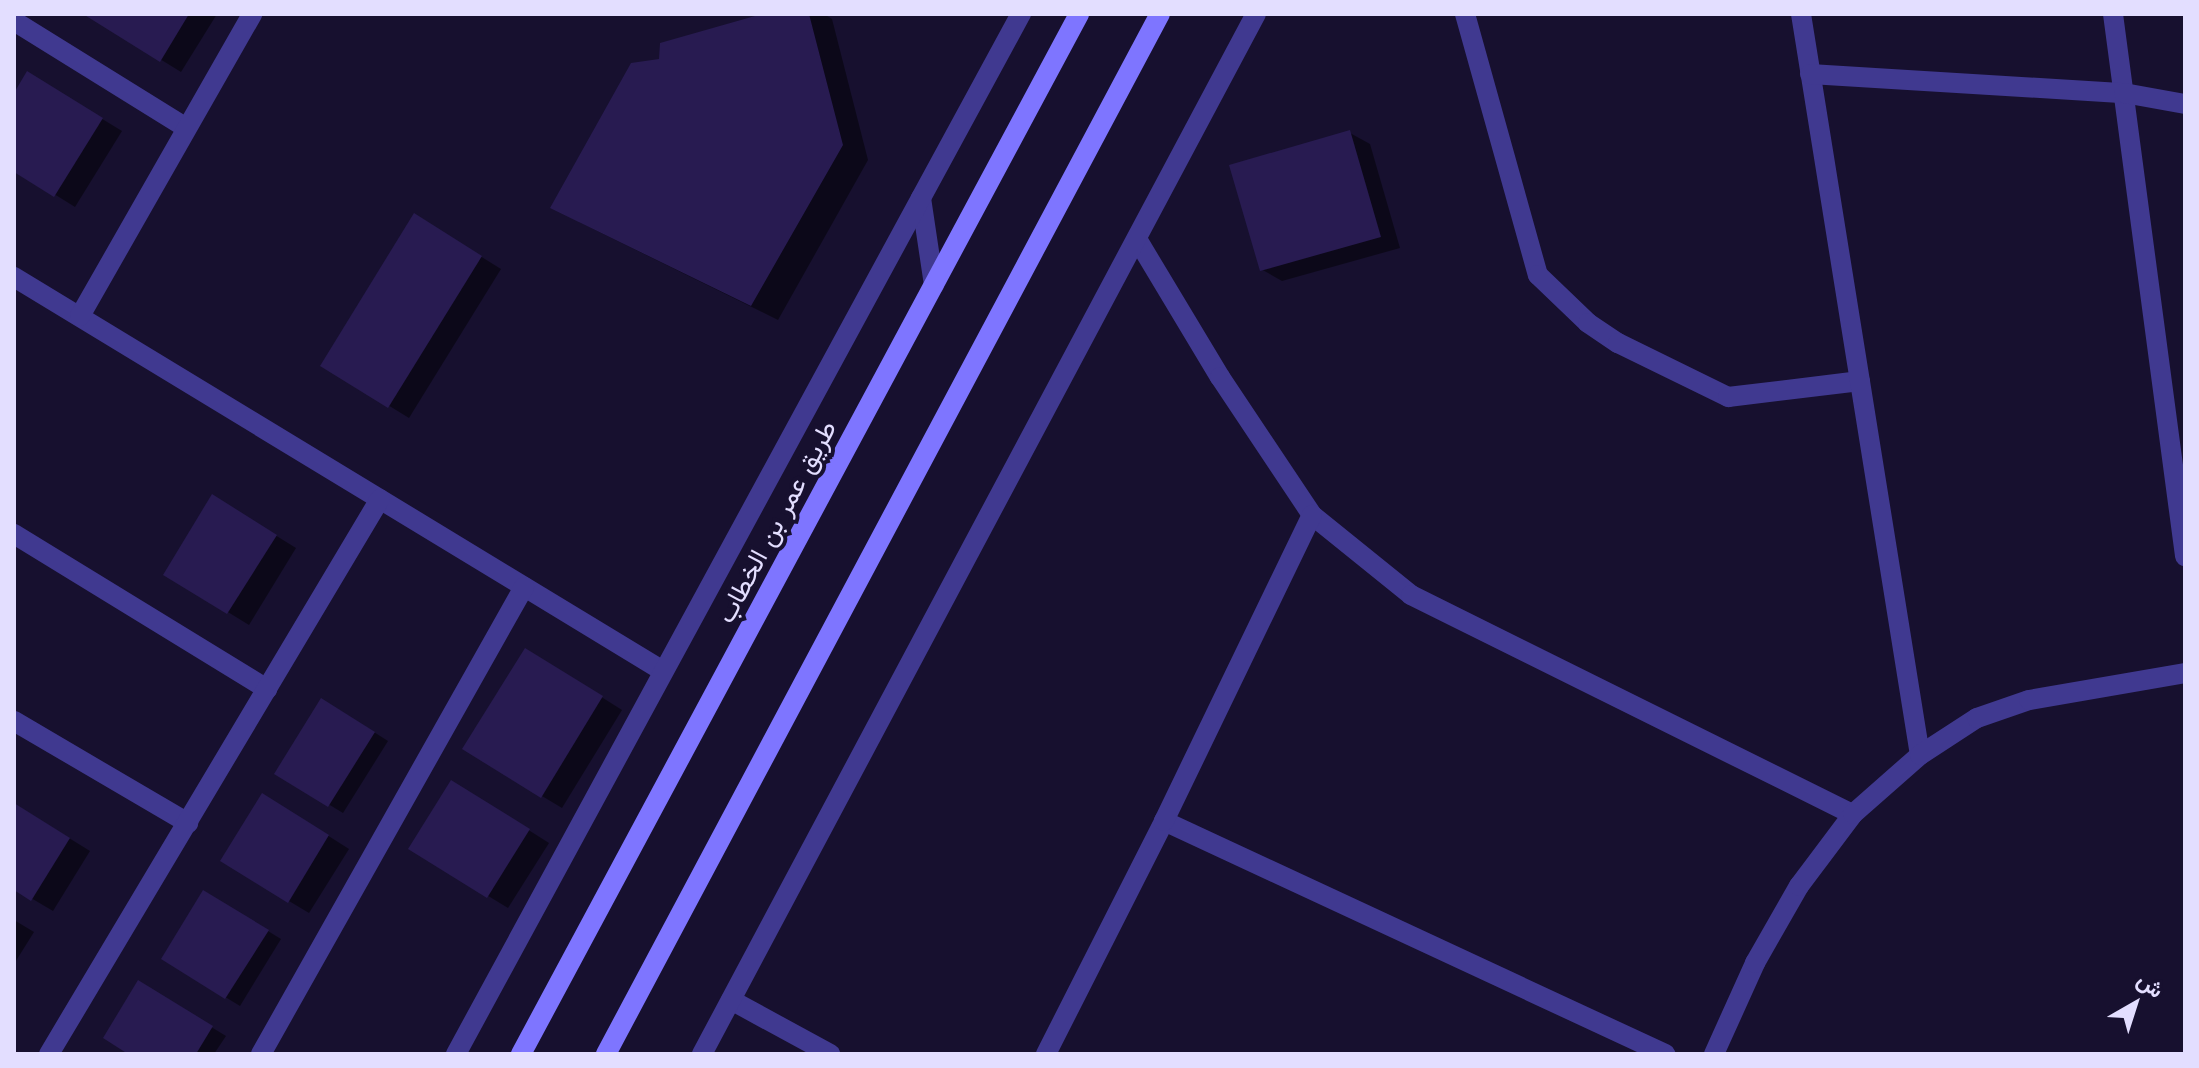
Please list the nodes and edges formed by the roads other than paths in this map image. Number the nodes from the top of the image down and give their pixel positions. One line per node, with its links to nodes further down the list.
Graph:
1 (252, 14): 13 (street)
2 (1021, 14): 14 (street)
3 (1079, 14): 17 (main road, طريق عمر بن الخطاب)
4 (1160, 14): 38 (main road)
5 (1256, 14): 15 (street)
6 (1465, 14): 19 (street)
7 (1801, 14): 10 (street)
8 (2113, 14): 11 (street)
9 (17, 21): 13 (street)
10 (1810, 74): 11 (street); 19 (street)
11 (2124, 93): 12 (street); 23 (street)
12 (2185, 104)
13 (185, 127): 18 (street)
14 (921, 198): 17 (street); 25 (street)
15 (1137, 239): 21 (street); 33 (street)
16 (14, 277): 18 (street)
17 (934, 285): 37 (main road, طريق عمر بن الخطاب)
18 (80, 316): 20 (street)
19 (1860, 381): 29 (street)
20 (380, 499): 24 (street); 27 (street)
21 (1312, 515): 30 (street); 31 (street)
22 (14, 534): 27 (street)
23 (2185, 556)
24 (524, 587): 25 (street); 35 (street)
25 (663, 671): 36 (street)
26 (2185, 673): 29 (street)
27 (267, 689): 32 (street)
28 (14, 721): 32 (street)
29 (1920, 755): 30 (street)
30 (1853, 814): 43 (street)
31 (1164, 821): 41 (street); 42 (street)
32 (188, 823): 34 (street)
33 (731, 1000): 39 (street); 40 (street)
34 (49, 1054)
35 (261, 1054)
36 (456, 1054)
37 (521, 1054)
38 (606, 1054)
39 (702, 1054)
40 (830, 1054)
41 (1046, 1054)
42 (1665, 1054)
43 (1714, 1054)

